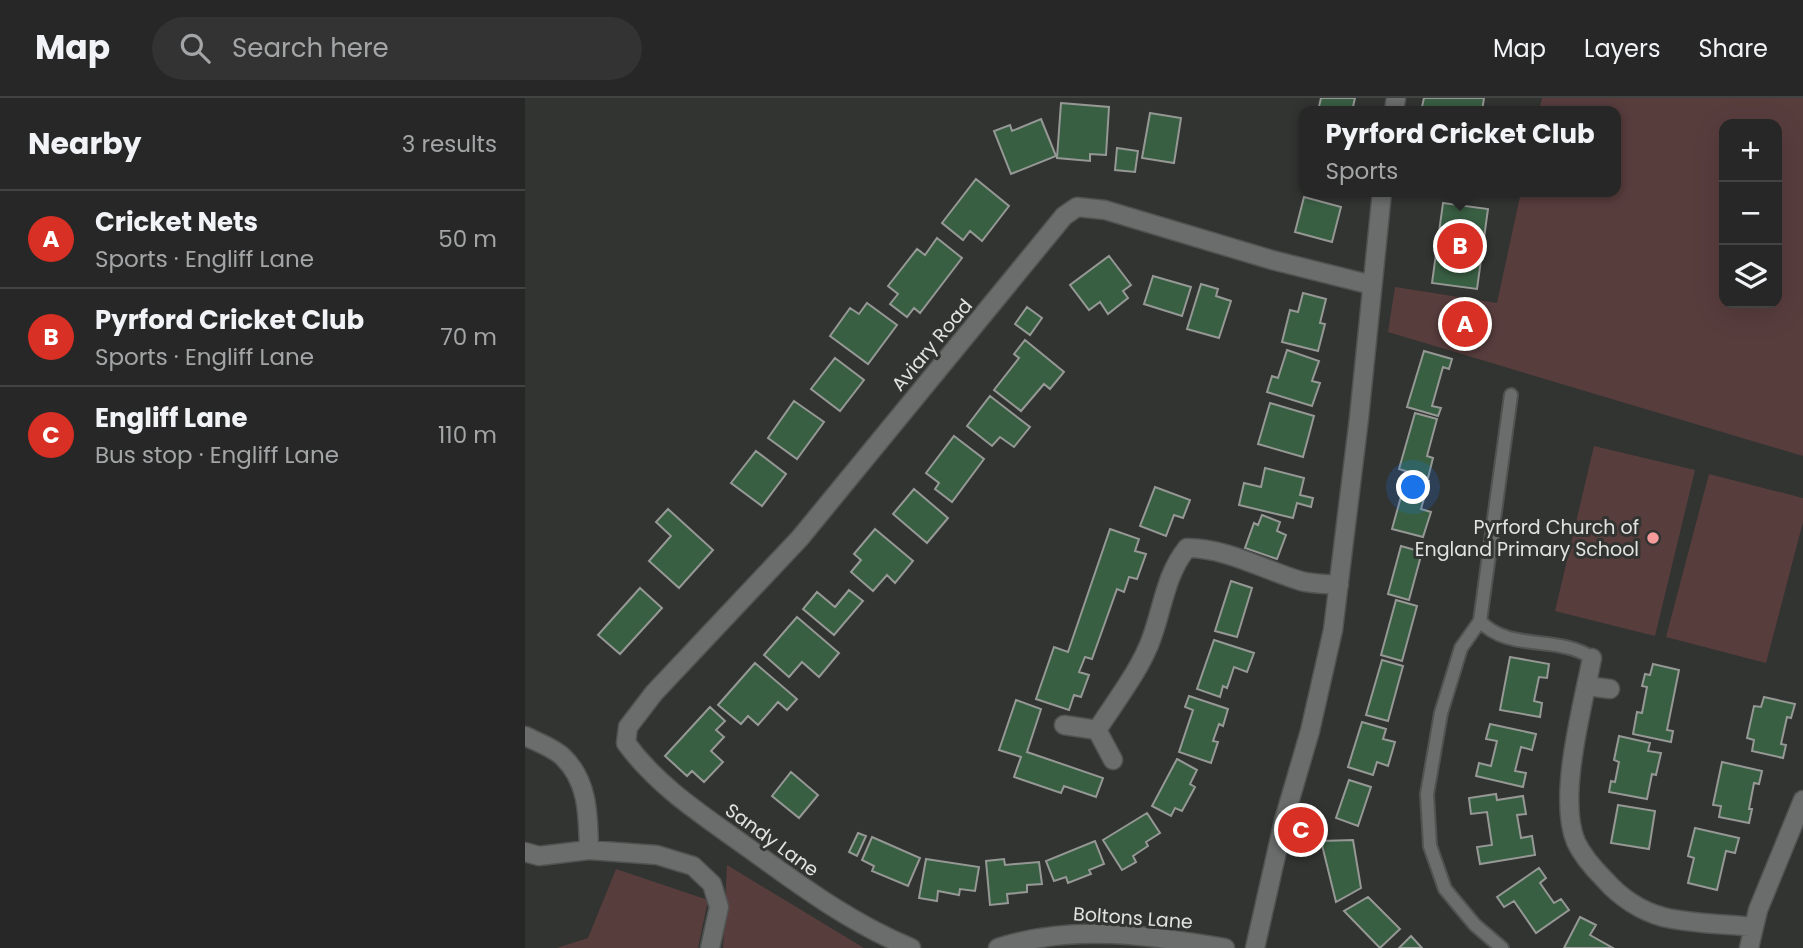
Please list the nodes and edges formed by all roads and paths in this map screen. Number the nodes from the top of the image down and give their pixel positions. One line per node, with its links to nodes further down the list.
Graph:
1 (1381, 197): 2 (street)
2 (1372, 285): 4 (street); 12 (street, Aviary Road)
3 (1511, 395): 5 (lane)
4 (1339, 585): 10 (street); 22 (street)
5 (1479, 621): 6 (lane); 23 (lane)
6 (1592, 658): 7 (street)
7 (1587, 686): 8 (street); 17 (street)
8 (1610, 690)
9 (1064, 725): 10 (street)
10 (1097, 730): 13 (street)
11 (525, 736): 15 (street)
12 (626, 743): 19 (street, Sandy Lane)
13 (1113, 760)
14 (1803, 800): 17 (street)
15 (589, 850): 16 (street); 18 (street)
16 (525, 852)
17 (1754, 927): 24 (street)
18 (710, 948)
19 (911, 948)
20 (998, 948): 21 (street, Boltons Lane)
21 (1226, 948)
22 (1255, 948)
23 (1502, 948)
24 (1749, 948)

